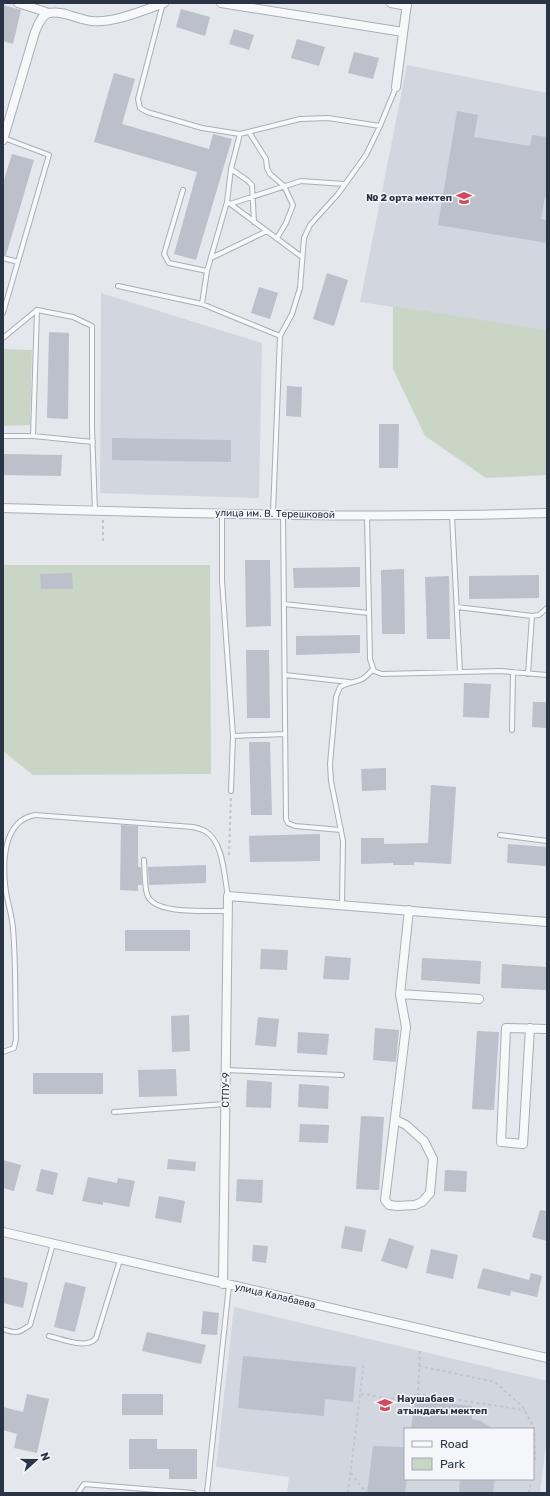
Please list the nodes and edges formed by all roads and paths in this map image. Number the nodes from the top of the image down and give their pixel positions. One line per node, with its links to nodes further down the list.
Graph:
1 (18, 3): 6 (street)
2 (164, 3): 6 (street); 11 (lane)
3 (220, 3): 7 (street)
4 (391, 3): 5 (street)
5 (407, 4): 7 (street)
6 (49, 13): 12 (street)
7 (403, 32): 8 (street)
8 (396, 87): 9 (lane)
9 (380, 126): 10 (lane); 14 (lane)
10 (249, 132): 11 (lane); 15 (lane)
11 (240, 134): 13 (lane)
12 (3, 139): 25 (lane)
13 (231, 169): 17 (lane); 18 (lane)
14 (344, 184): 15 (lane); 22 (lane)
15 (284, 186): 17 (lane); 21 (lane)
16 (183, 190): 26 (lane)
17 (253, 196): 18 (lane); 19 (lane)
18 (228, 203): 19 (lane); 24 (lane)
19 (254, 222): 20 (lane)
20 (267, 231): 21 (lane); 24 (lane)
21 (277, 238): 22 (lane)
22 (302, 257): 31 (lane)
23 (3, 258): 25 (lane)
24 (211, 258): 26 (lane)
25 (18, 262): 30 (lane)
26 (207, 271): 28 (lane)
27 (118, 286): 28 (lane)
28 (202, 304): 31 (lane)
29 (37, 310): 32 (lane); 34 (lane); 35 (lane)
30 (3, 313)
31 (280, 336): 39 (lane)
32 (3, 338)
33 (3, 436): 34 (lane)
34 (33, 436): 35 (lane)
35 (93, 442): 37 (lane)
36 (3, 508): 37 (street, улица им. В. Терешковой)
37 (99, 511): 38 (street, улица им. В. Терешковой); 44 (path)
38 (222, 513): 39 (street, улица им. В. Терешковой); 59 (lane)
39 (273, 513): 41 (street, улица им. В. Терешковой)
40 (547, 513): 43 (street, улица им. В. Терешковой)
41 (283, 514): 42 (street, улица им. В. Терешковой); 45 (lane)
42 (367, 515): 43 (street, улица им. В. Терешковой); 48 (lane)
43 (452, 516): 46 (lane)
44 (103, 542)
45 (284, 604): 48 (lane); 55 (lane)
46 (457, 607): 49 (lane); 51 (lane)
47 (547, 608): 49 (lane)
48 (369, 613): 50 (lane)
49 (532, 616): 53 (lane)
50 (373, 668): 51 (lane); 56 (lane)
51 (460, 672): 52 (lane)
52 (513, 672): 53 (lane); 57 (lane)
53 (528, 674): 54 (lane)
54 (547, 675)
55 (285, 676): 56 (lane); 58 (lane)
56 (349, 682): 61 (lane)
57 (512, 730)
58 (285, 734): 59 (lane); 61 (lane)
59 (233, 736): 60 (lane)
60 (231, 791): 64 (path)
61 (341, 830): 67 (lane)
62 (500, 835): 63 (lane)
63 (547, 841)
64 (229, 858)
65 (144, 860): 69 (lane)
66 (228, 896): 67 (street); 69 (street, СТПУ-9); 75 (lane)
67 (342, 904): 68 (street)
68 (409, 910): 70 (street); 71 (street)
69 (229, 911): 76 (street, СТПУ-9)
70 (547, 922)
71 (400, 994): 72 (street); 80 (street)
72 (479, 1000)
73 (530, 1028): 73 (street); 74 (street)
74 (547, 1029)
75 (3, 1052)
76 (226, 1070): 77 (lane); 78 (street, СТПУ-9)
77 (342, 1075)
78 (226, 1104): 79 (lane); 84 (street, СТПУ-9)
79 (114, 1112)
80 (396, 1120): 80 (street)
81 (3, 1232): 82 (street, улица Калабаева)
82 (53, 1244): 83 (street, улица Калабаева); 85 (lane)
83 (120, 1260): 84 (street, улица Калабаева); 86 (lane)
84 (226, 1284): 88 (street, улица Калабаева); 101 (lane)
85 (3, 1329)
86 (49, 1336)
87 (420, 1351): 90 (path)
88 (547, 1358)
89 (364, 1362): 91 (path)
90 (419, 1366): 92 (path); 93 (path)
91 (360, 1394): 92 (path); 97 (path)
92 (418, 1394): 93 (path)
93 (525, 1410): 94 (path)
94 (534, 1428)
95 (534, 1428): 96 (path)
96 (534, 1464)
97 (350, 1472): 102 (path); 103 (path)
98 (531, 1480): 104 (path)
99 (78, 1493): 100 (lane)
100 (193, 1493)
101 (208, 1493)
102 (348, 1493)
103 (366, 1493)
104 (529, 1493)

